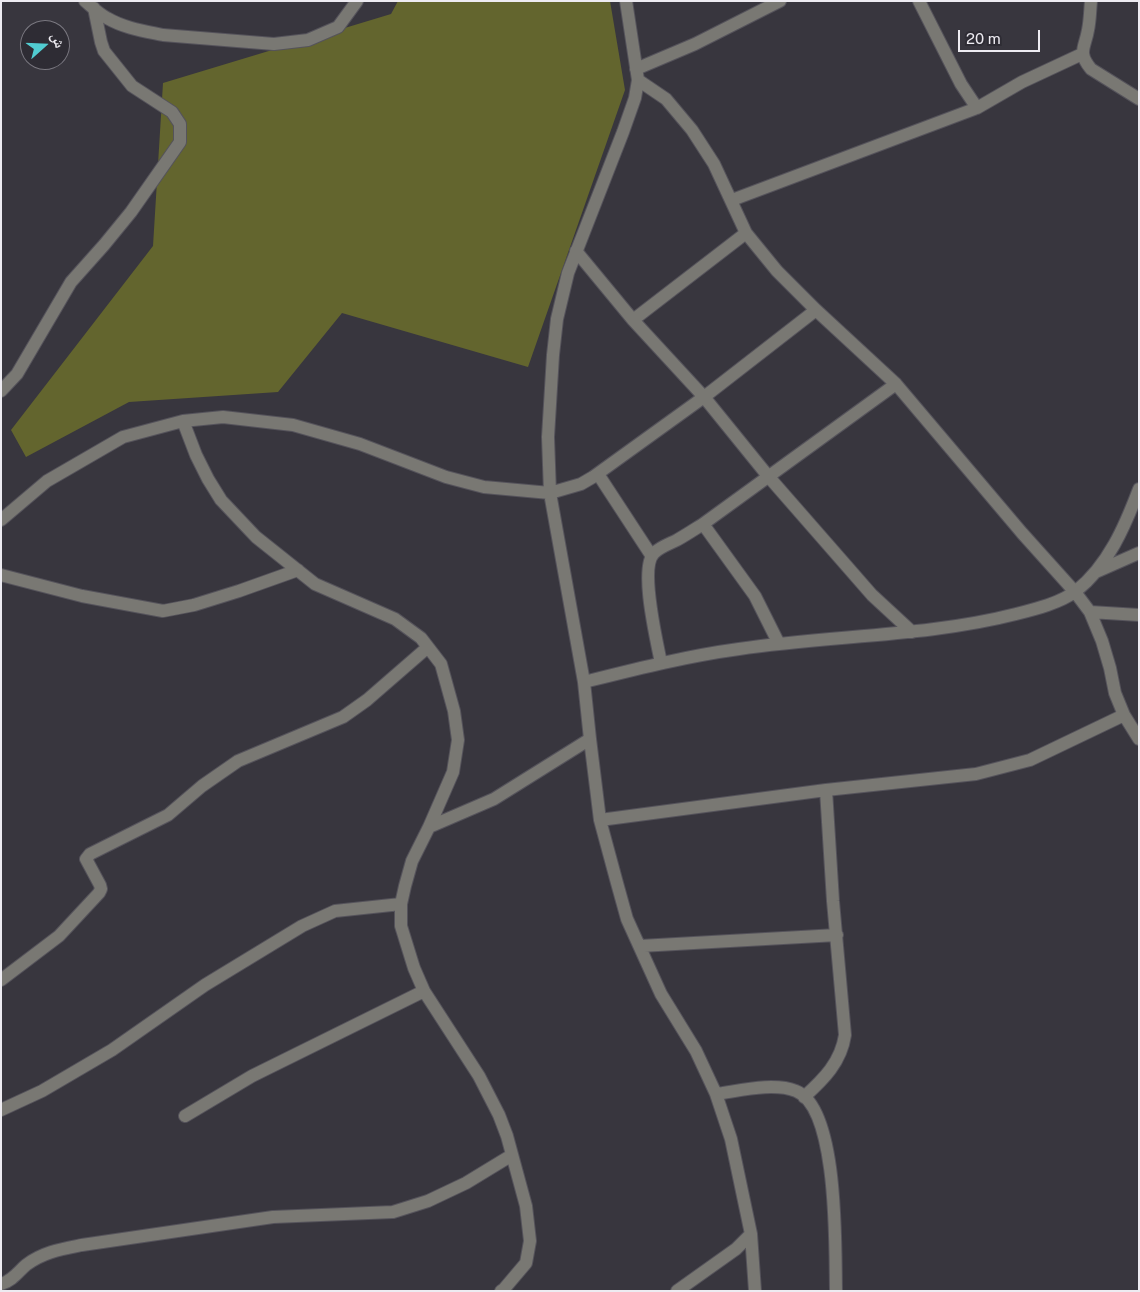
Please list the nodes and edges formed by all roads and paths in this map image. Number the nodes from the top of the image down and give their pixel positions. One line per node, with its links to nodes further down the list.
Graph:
1 (357, 1): 6 (street)
2 (626, 1): 8 (street)
3 (780, 1): 8 (street)
4 (919, 1): 10 (street)
5 (1091, 1): 7 (street)
6 (90, 5): 17 (street)
7 (1082, 54): 9 (street); 10 (street)
8 (637, 74): 11 (street); 13 (street)
9 (1139, 99)
10 (977, 108): 11 (street)
11 (732, 200): 12 (street)
12 (746, 233): 14 (street); 15 (street)
13 (576, 251): 15 (street); 23 (street)
14 (816, 310): 16 (street); 18 (street)
15 (633, 320): 18 (street)
16 (896, 384): 21 (street); 31 (street)
17 (1, 391)
18 (704, 397): 20 (street); 21 (street)
19 (183, 421): 23 (street); 24 (street); 28 (street)
20 (598, 474): 23 (street); 27 (street)
21 (768, 476): 25 (street); 34 (street)
22 (1139, 490): 29 (street)
23 (550, 493): 38 (street)
24 (1, 520)
25 (703, 524): 27 (street); 35 (street)
26 (1139, 553): 29 (street)
27 (651, 555): 37 (street)
28 (298, 570): 30 (street); 36 (street)
29 (1096, 572): 31 (street)
30 (1, 575)
31 (1075, 592): 32 (street); 34 (street)
32 (1090, 612): 33 (street); 39 (street)
33 (1139, 615)
34 (912, 632): 35 (street)
35 (779, 644): 37 (street)
36 (428, 647): 44 (street); 48 (street)
37 (661, 663): 38 (street)
38 (584, 682): 40 (street)
39 (1124, 715): 41 (street); 42 (street)
40 (590, 739): 43 (street); 44 (street)
41 (1139, 739)
42 (826, 790): 43 (street); 46 (street)
43 (600, 820): 47 (street)
44 (429, 827): 45 (street)
45 (401, 904): 49 (street); 52 (street)
46 (837, 935): 47 (street); 51 (street)
47 (640, 946): 50 (street)
48 (1, 980)
49 (424, 991): 53 (street); 54 (street)
50 (716, 1094): 51 (street); 55 (street)
51 (804, 1097): 60 (street)
52 (1, 1110)
53 (186, 1116)
54 (512, 1155): 56 (street); 57 (street)
55 (751, 1234): 58 (street); 59 (street)
56 (1, 1284)
57 (501, 1291)
58 (677, 1291)
59 (755, 1291)
60 (836, 1291)

